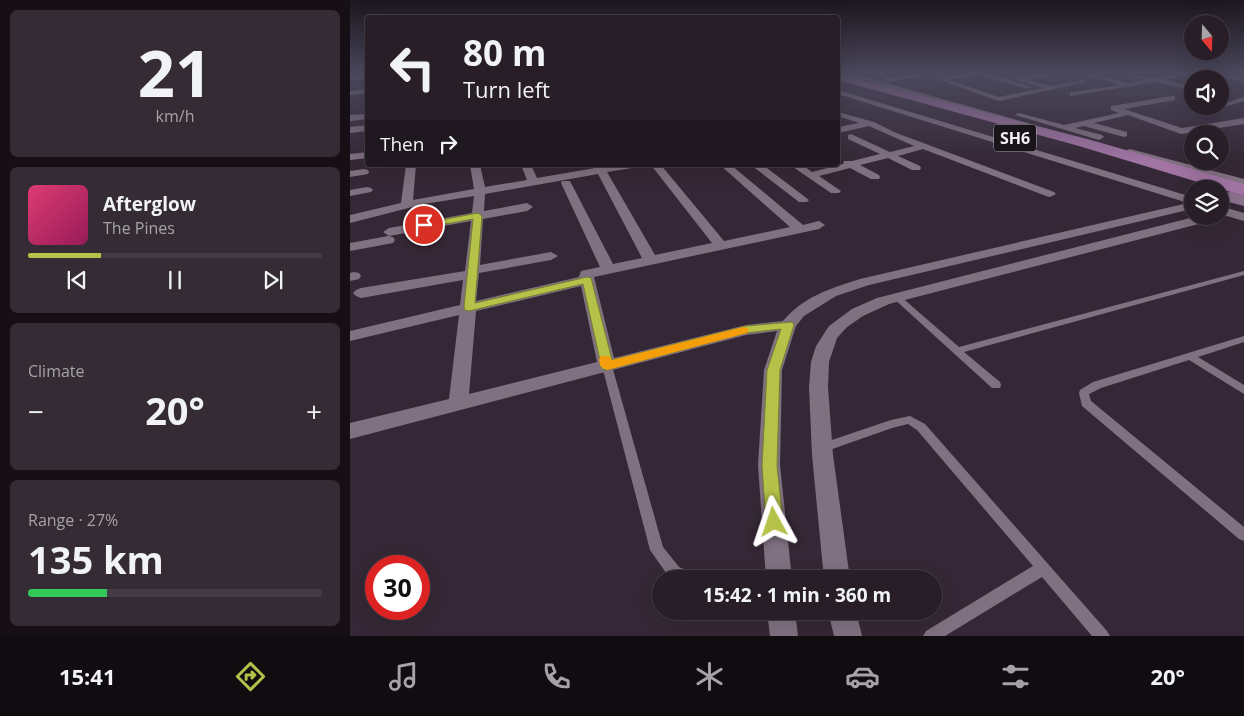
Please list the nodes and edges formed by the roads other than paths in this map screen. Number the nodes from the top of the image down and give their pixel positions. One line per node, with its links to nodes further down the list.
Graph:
1 (905, 103): 7 (street)
2 (910, 103): 7 (highway, SH6)
3 (912, 103): 7 (highway)
4 (916, 103): 7 (street)
5 (924, 103): 7 (street)
6 (1143, 103): 10 (street)
7 (919, 105): 16 (street); 25 (street); 52 (highway, SH6); 58 (street); 60 (highway)
8 (365, 107): 9 (street)
9 (350, 109)
10 (1128, 113): 18 (street); 19 (street)
11 (840, 115): 20 (street)
12 (1019, 115): 21 (street)
13 (365, 116): 15 (street)
14 (1056, 116): 19 (street)
15 (350, 118)
16 (889, 119)
17 (880, 121): 20 (street)
18 (1244, 121)
19 (1080, 122): 21 (street); 26 (street)
20 (871, 124): 23 (street); 24 (street)
21 (1065, 127): 25 (street); 27 (street)
22 (354, 130): 29 (street)
23 (840, 130)
24 (885, 131): 28 (street); 31 (street)
25 (1054, 131): 60 (street)
26 (1124, 134)
27 (1099, 137)
28 (851, 138): 30 (street); 33 (street)
29 (353, 140)
30 (840, 140)
31 (924, 146): 33 (street); 57 (street)
32 (365, 155): 34 (street)
33 (889, 155): 36 (street); 45 (street)
34 (350, 157)
35 (840, 159): 36 (street)
36 (852, 165): 48 (street); 49 (street)
37 (411, 167): 61 (street)
38 (475, 167): 54 (street)
39 (527, 167): 50 (street)
40 (658, 167): 73 (street)
41 (727, 167): 69 (street)
42 (759, 167): 59 (street)
43 (799, 167): 48 (street)
44 (600, 168): 50 (street); 76 (street)
45 (916, 168)
46 (364, 172): 47 (street)
47 (350, 174)
48 (811, 175): 55 (street)
49 (875, 177)
50 (533, 182): 54 (street)
51 (566, 183): 77 (street)
52 (1184, 188)
53 (367, 190): 56 (street)
54 (480, 191): 61 (street); 65 (street)
55 (835, 191)
56 (350, 193)
57 (1050, 194)
58 (1184, 199)
59 (803, 200)
60 (1233, 201): 66 (street); 72 (street)
61 (408, 205): 64 (street)
62 (527, 207): 65 (street)
63 (1184, 208): 70 (street)
64 (391, 209): 67 (street); 71 (street)
65 (478, 216): 71 (street); 78 (street)
66 (1244, 217)
67 (350, 219)
68 (819, 225): 69 (street)
69 (800, 229): 73 (street)
70 (1080, 233): 72 (street); 84 (street)
71 (388, 240): 74 (street)
72 (1102, 245): 82 (street)
73 (721, 246): 76 (street)
74 (350, 247)
75 (551, 256): 78 (street)
76 (651, 261): 77 (street)
77 (609, 270): 80 (street)
78 (472, 272): 81 (street); 83 (street)
79 (1244, 273): 87 (lane)
80 (587, 280): 83 (street); 89 (street)
81 (361, 293)
82 (896, 297): 87 (lane); 94 (street)
83 (469, 307): 85 (street); 92 (street)
84 (788, 325): 89 (street); 98 (street)
85 (350, 336)
86 (1244, 339): 88 (lane)
87 (958, 351): 90 (lane)
88 (1190, 356): 91 (lane); 95 (lane)
89 (607, 366): 92 (street); 97 (lane)
90 (996, 385)
91 (1244, 390)
92 (458, 405): 93 (street)
93 (350, 431)
94 (821, 448): 96 (lane); 99 (street)
95 (1244, 535)
96 (1043, 568): 104 (lane); 105 (lane)
97 (672, 570)
98 (778, 570)
99 (836, 570)
100 (782, 620): 102 (street)
101 (844, 620): 103 (street)
102 (784, 636)
103 (848, 636)
104 (931, 636)
105 (1102, 636)

